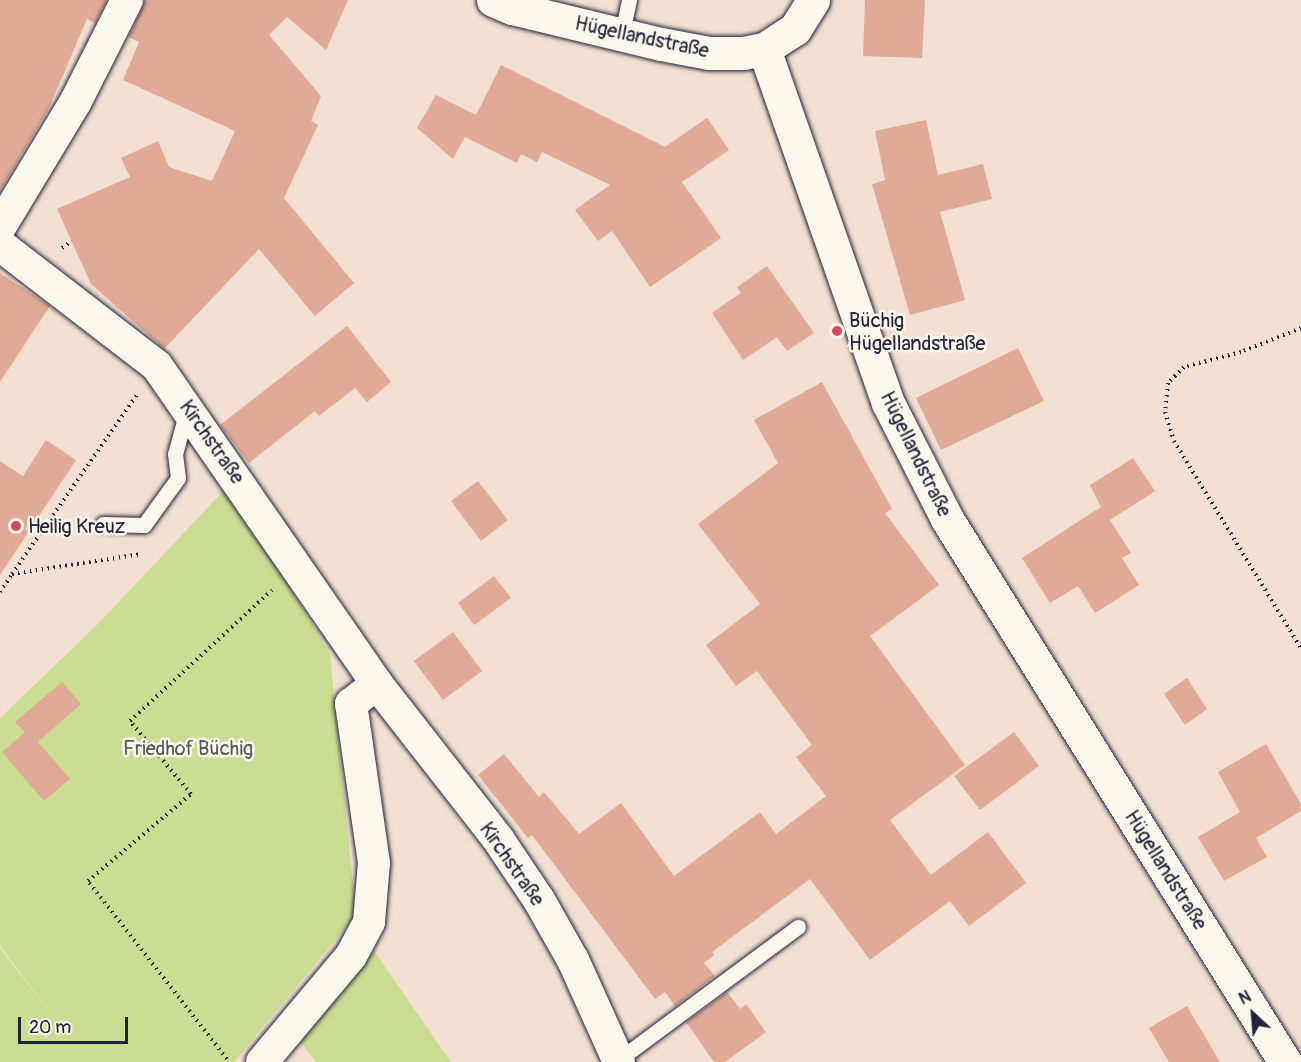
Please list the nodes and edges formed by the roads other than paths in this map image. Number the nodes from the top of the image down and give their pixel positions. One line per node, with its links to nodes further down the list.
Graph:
1 (127, 0): 7 (street)
2 (493, 0): 5 (street, Hügellandstraße)
3 (629, 0): 5 (lane)
4 (813, 0): 6 (street)
5 (622, 33): 6 (street, Hügellandstraße)
6 (764, 49): 15 (street, Hügellandstraße)
7 (0, 226)
8 (0, 245): 9 (street, Kirchstraße)
9 (188, 407): 10 (lane); 11 (street, Kirchstraße)
10 (103, 524)
11 (377, 684): 13 (street, Kirchstraße); 14 (street)
12 (798, 927): 13 (lane)
13 (619, 1061)
14 (262, 1062)
15 (1286, 1062)

